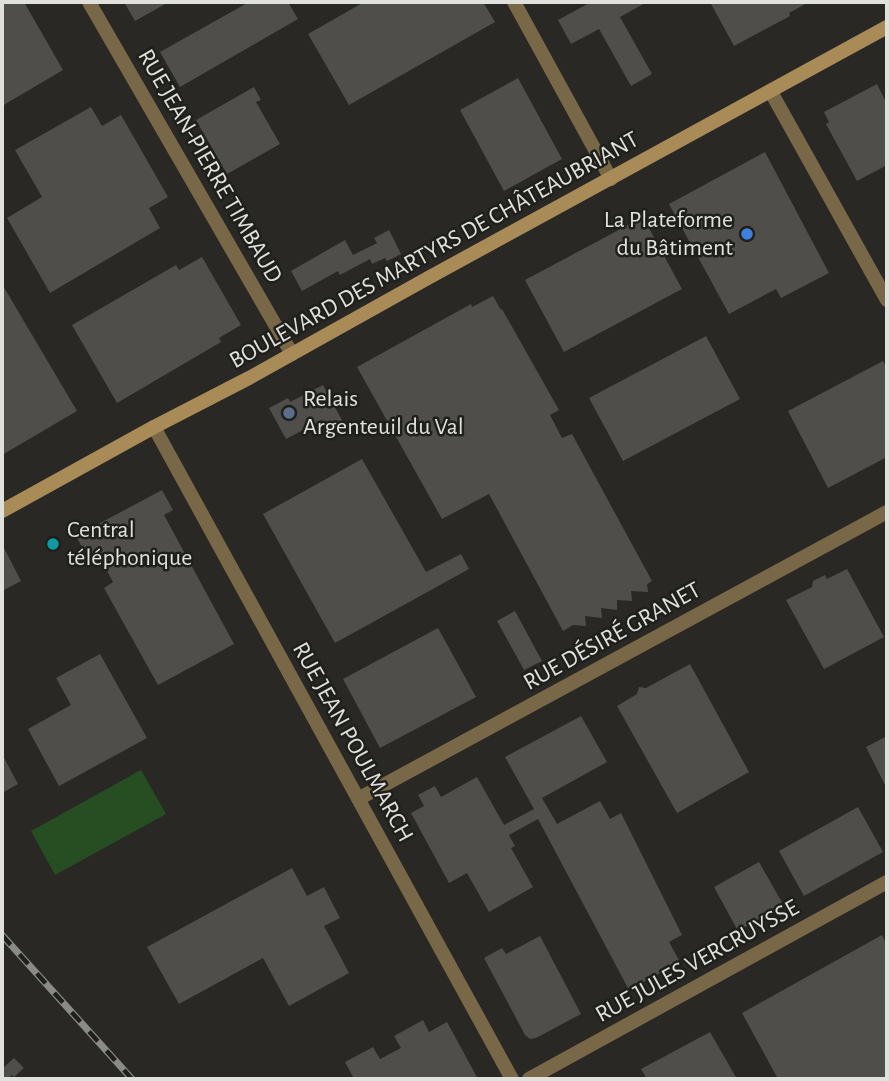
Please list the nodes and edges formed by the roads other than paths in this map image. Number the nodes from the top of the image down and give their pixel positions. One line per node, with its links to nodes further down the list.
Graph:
1 (89, 2): 7 (street, RUE JEAN-PIERRE TIMBAUD)
2 (514, 2): 5 (street)
3 (887, 27): 4 (main road, BOULEVARD DES MARTYRS DE CHÂTEAUBRIANT)
4 (771, 92): 5 (main road, BOULEVARD DES MARTYRS DE CHÂTEAUBRIANT); 6 (street)
5 (611, 178): 7 (main road, BOULEVARD DES MARTYRS DE CHÂTEAUBRIANT)
6 (887, 300)
7 (292, 354): 8 (main road, BOULEVARD DES MARTYRS DE CHÂTEAUBRIANT)
8 (154, 427): 9 (main road, BOULEVARD DES MARTYRS DE CHÂTEAUBRIANT); 11 (street, RUE JEAN POULMARCH)
9 (2, 511)
10 (887, 512): 11 (street, RUE DÉSIRÉ GRANET)
11 (358, 799): 13 (street, RUE JEAN POULMARCH)
12 (887, 882): 14 (street, RUE JULES VERCRUYSSE)
13 (512, 1079)
14 (529, 1079)

